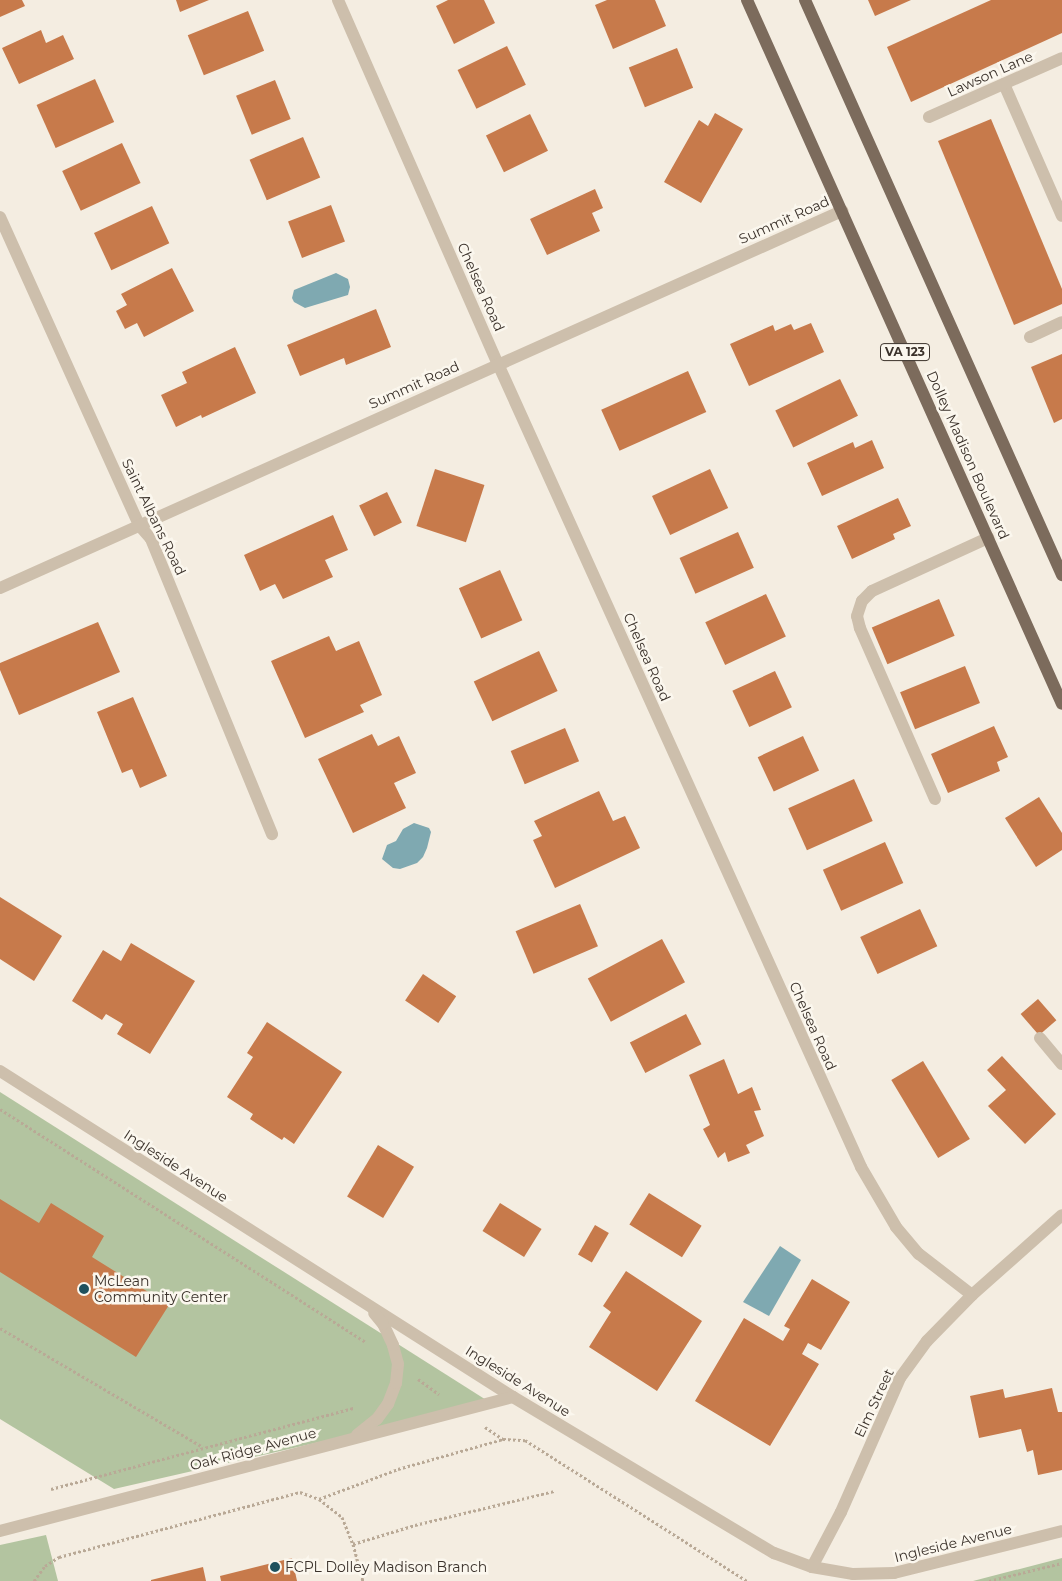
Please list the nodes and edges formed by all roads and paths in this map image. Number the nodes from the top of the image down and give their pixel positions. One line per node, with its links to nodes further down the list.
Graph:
1 (338, 0): 12 (street, Chelsea Road)
2 (747, 0): 7 (main road, Dolley Madison Boulevard / VA 123)
3 (805, 0): 15 (main road)
4 (1062, 58): 5 (street, Lawson Lane)
5 (1004, 84): 6 (street, Lawson Lane); 8 (street)
6 (929, 118)
7 (842, 211): 12 (street, Summit Road); 14 (main road, Dolley Madison Boulevard / VA 123)
8 (1062, 216)
9 (0, 217): 13 (street, Saint Albans Road)
10 (1062, 322): 11 (street)
11 (1030, 337)
12 (498, 364): 13 (street, Summit Road); 25 (street, Chelsea Road)
13 (139, 525): 16 (street, Summit Road); 19 (street, Saint Albans Road)
14 (988, 538): 17 (main road, Dolley Madison Boulevard / VA 123); 18 (street)
15 (1062, 575)
16 (0, 588)
17 (1062, 704)
18 (935, 799)
19 (272, 834)
20 (1040, 1038): 21 (street)
21 (1062, 1064)
22 (0, 1071): 26 (street, Ingleside Avenue)
23 (0, 1109): 28 (path)
24 (1062, 1215): 25 (street, Elm Street)
25 (972, 1295): 40 (street, Elm Street)
26 (368, 1305): 29 (street, Ingleside Avenue); 31 (street)
27 (0, 1328): 32 (path)
28 (371, 1345)
29 (513, 1397): 31 (street, Oak Ridge Avenue); 40 (street, Ingleside Avenue)
30 (359, 1407): 32 (path)
31 (352, 1439): 36 (street, Oak Ridge Avenue)
32 (203, 1447): 33 (path)
33 (51, 1489)
34 (554, 1491): 38 (path)
35 (319, 1499): 38 (path); 41 (path); 43 (path)
36 (0, 1531)
37 (1062, 1532): 40 (street, Ingleside Avenue)
38 (353, 1544): 42 (path)
39 (1062, 1562): 44 (path)
40 (812, 1567)
41 (34, 1581)
42 (363, 1581)
43 (747, 1581)
44 (989, 1581)

